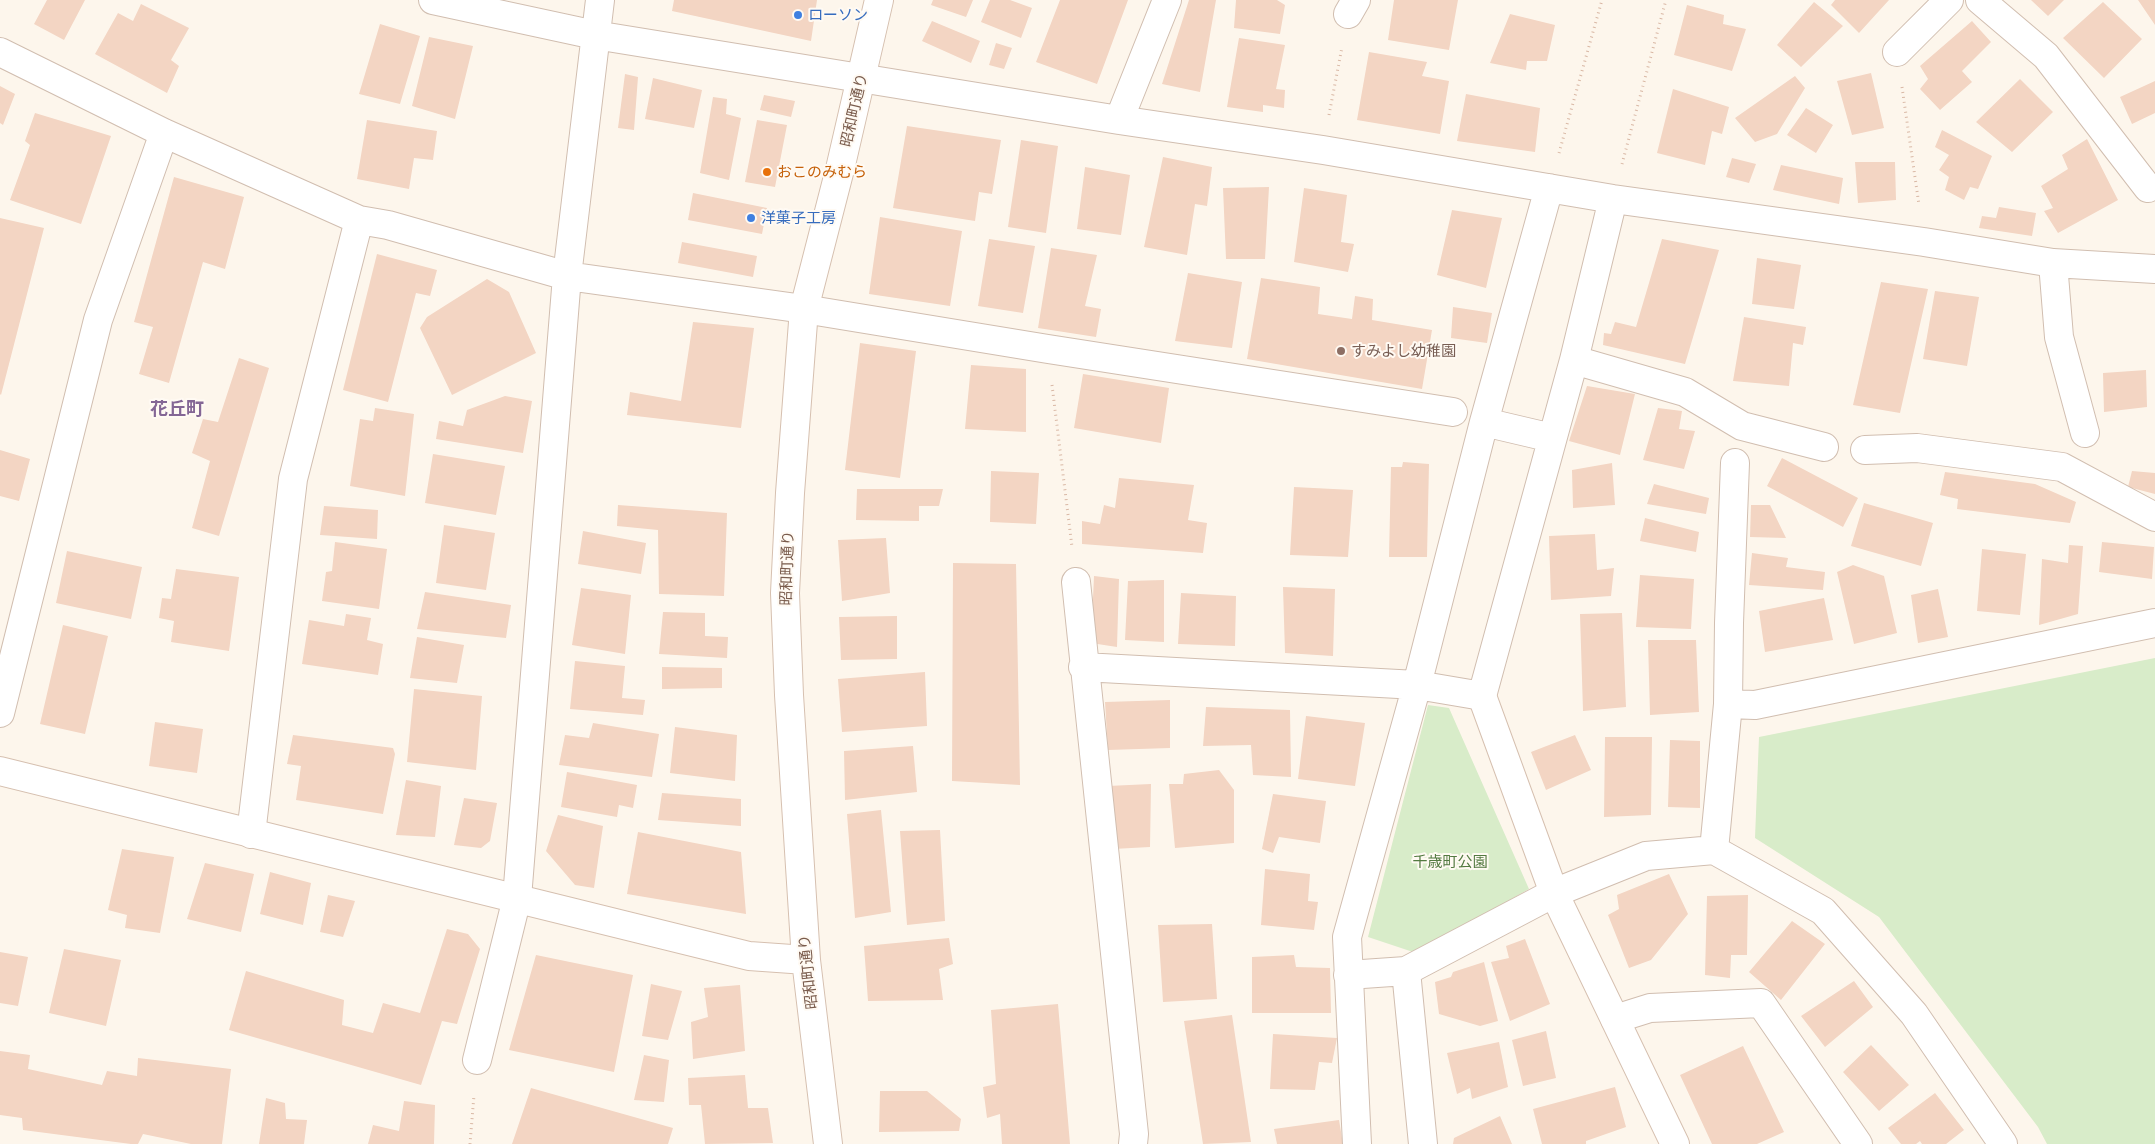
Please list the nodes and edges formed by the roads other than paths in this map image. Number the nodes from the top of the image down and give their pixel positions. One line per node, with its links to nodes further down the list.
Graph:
1 (433, 0): 7 (street)
2 (600, 0): 7 (street)
3 (879, 0): 10 (street, 昭和町通り)
4 (1167, 0): 11 (street)
5 (1949, 0): 9 (street)
6 (1980, 0): 14 (street)
7 (594, 35): 10 (street); 19 (street)
8 (0, 52): 12 (street)
9 (1898, 52)
10 (861, 78): 11 (street); 20 (street, 昭和町通り)
11 (1119, 120): 13 (street)
12 (164, 133): 16 (street); 36 (street)
13 (1549, 188): 15 (street); 23 (street)
14 (2148, 188)
15 (1613, 198): 17 (street); 21 (street)
16 (359, 220): 19 (street); 38 (street)
17 (2053, 263): 18 (street); 24 (street)
18 (2155, 268)
19 (567, 276): 20 (street); 41 (street)
20 (804, 309): 22 (street); 42 (street, 昭和町通り)
21 (1574, 360): 25 (street); 26 (street)
22 (1453, 412)
23 (1484, 422): 25 (street); 33 (street)
24 (2085, 433)
25 (1552, 438): 34 (street)
26 (1824, 448)
27 (1865, 450): 29 (street)
28 (1735, 463): 35 (street)
29 (2155, 517)
30 (1076, 582): 32 (street)
31 (2155, 623): 35 (street)
32 (1083, 667): 33 (street); 48 (street)
33 (1417, 685): 34 (street); 44 (street)
34 (1482, 696): 40 (street)
35 (1728, 704): 39 (street)
36 (0, 713)
37 (0, 771): 38 (street)
38 (250, 834): 41 (street)
39 (1714, 850): 40 (street); 53 (street)
40 (1554, 893): 43 (street); 45 (street)
41 (517, 898): 42 (street); 46 (street)
42 (806, 960): 47 (street, 昭和町通り)
43 (1406, 971): 44 (street); 50 (street)
44 (1348, 975): 49 (street)
45 (1615, 1018): 51 (street); 52 (street)
46 (477, 1060)
47 (828, 1144)
48 (1133, 1144)
49 (1357, 1144)
50 (1423, 1144)
51 (1675, 1144)
52 (1858, 1144)
53 (2003, 1144)

